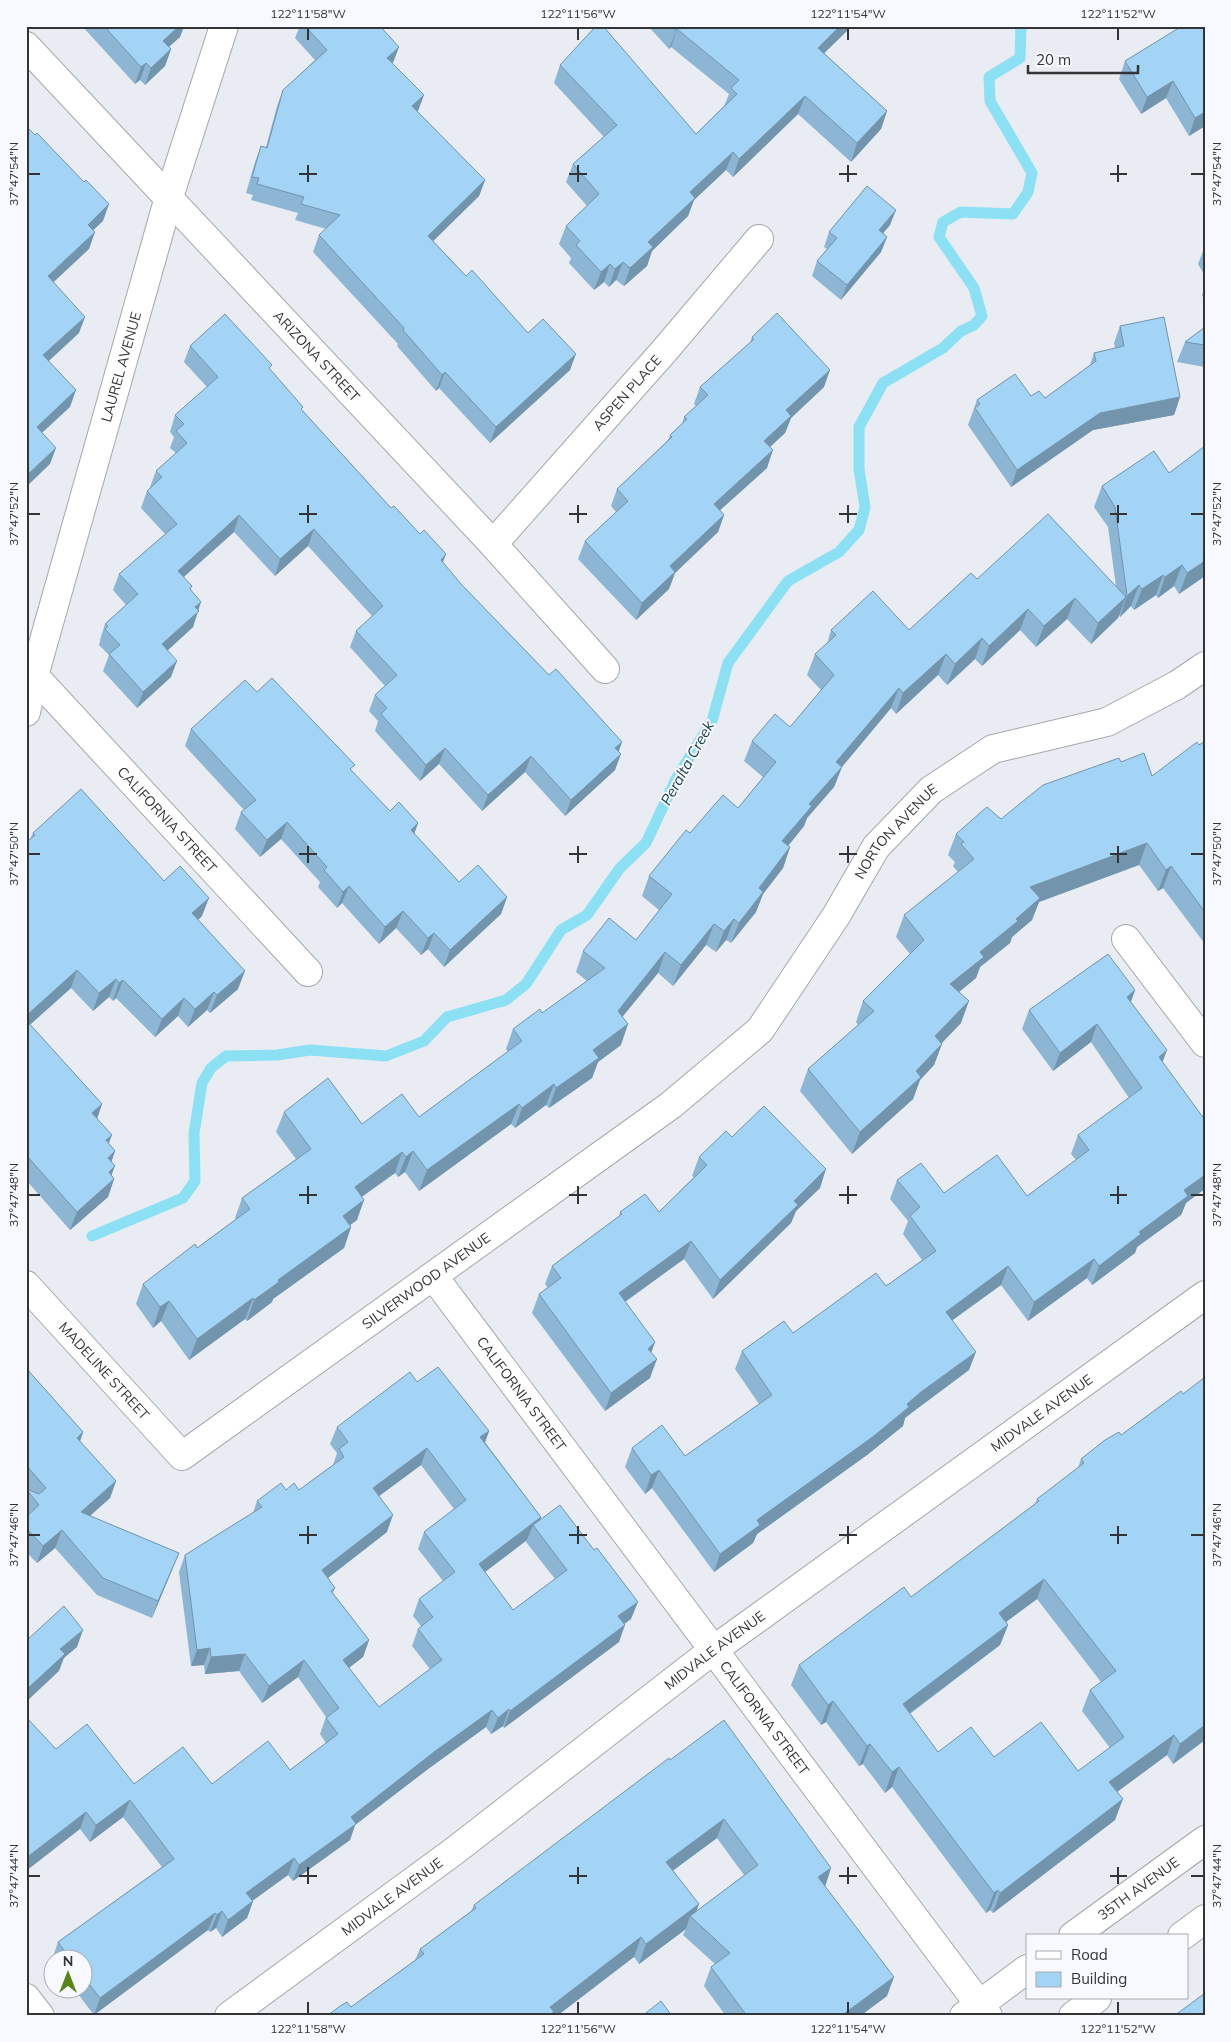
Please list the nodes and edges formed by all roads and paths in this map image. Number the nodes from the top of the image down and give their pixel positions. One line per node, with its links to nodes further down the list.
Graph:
1 (224, 26): 3 (street, LAUREL AVENUE)
2 (26, 46): 3 (street, ARIZONA STREET)
3 (168, 197): 5 (street, ARIZONA STREET); 8 (street, LAUREL AVENUE)
4 (759, 239): 5 (street, ASPEN PLACE)
5 (493, 544): 7 (street, ARIZONA STREET)
6 (1205, 666): 13 (street, NORTON AVENUE)
7 (605, 669)
8 (30, 672): 9 (street, LAUREL AVENUE); 11 (street, CALIFORNIA STREET)
9 (26, 712)
10 (1126, 939): 12 (street)
11 (308, 972)
12 (1205, 1043)
13 (671, 1105): 14 (street, SILVERWOOD AVENUE)
14 (434, 1277): 17 (street, SILVERWOOD AVENUE); 18 (street, CALIFORNIA STREET)
15 (26, 1286): 17 (street, MADELINE STREET)
16 (1205, 1295): 18 (street, MIDVALE AVENUE)
17 (182, 1456)
18 (712, 1651): 26 (street, CALIFORNIA STREET); 28 (street, MIDVALE AVENUE)
19 (1205, 1840): 21 (street, 35TH AVENUE)
20 (1205, 1919): 22 (street)
21 (1076, 1934)
22 (1185, 1934)
23 (1026, 1971): 26 (street)
24 (26, 1998): 27 (street)
25 (1094, 2000): 29 (street)
26 (977, 2012)
27 (40, 2016)
28 (229, 2016)
29 (1073, 2016)

